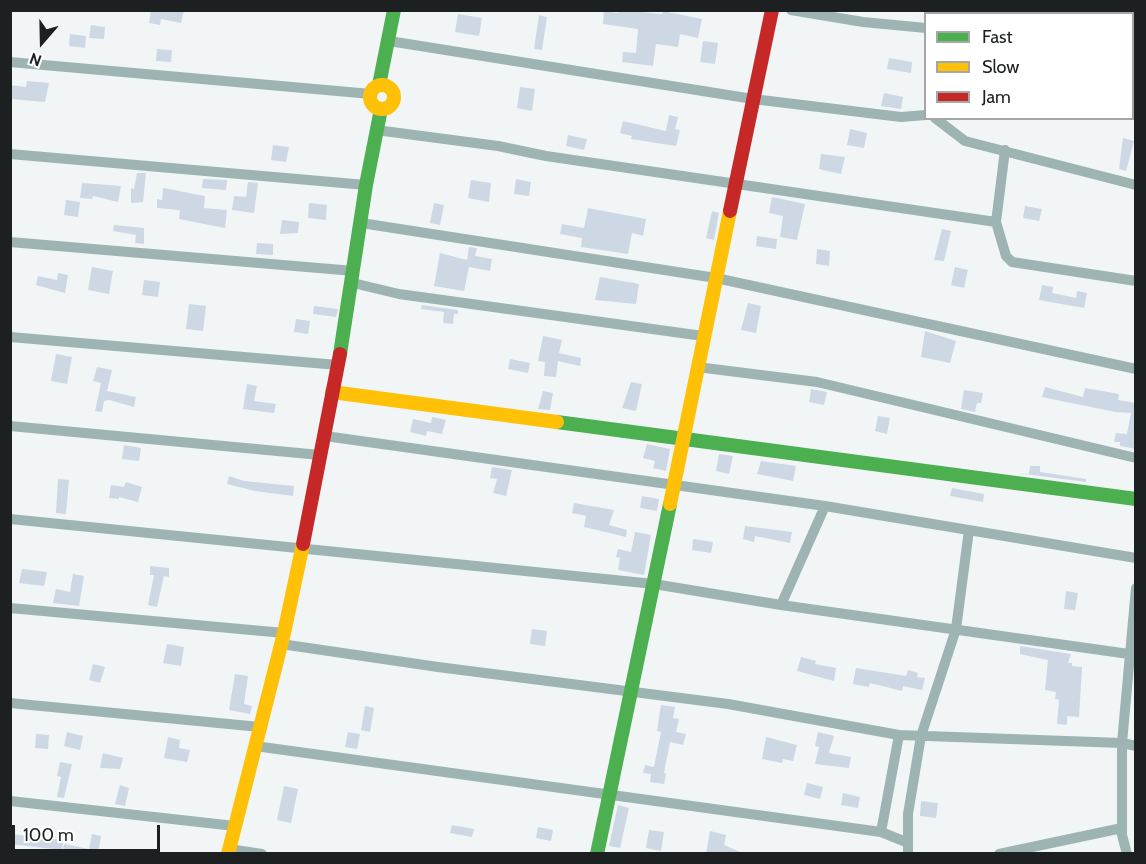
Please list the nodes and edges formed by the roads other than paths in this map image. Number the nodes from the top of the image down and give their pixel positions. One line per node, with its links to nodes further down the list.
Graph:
1 (394, 10): 5 (street)
2 (772, 10): 8 (street)
3 (791, 10): 4 (street)
4 (924, 28)
5 (389, 41): 7 (street); 8 (street)
6 (10, 62): 7 (street)
7 (375, 90): 9 (street); 9 (street)
8 (753, 99): 10 (street); 15 (street)
9 (381, 109): 12 (street)
10 (924, 115)
11 (938, 120): 13 (street)
12 (376, 130): 15 (street); 17 (street)
13 (1005, 150): 16 (street); 18 (street)
14 (10, 154): 17 (street)
15 (737, 184): 18 (street); 22 (street)
16 (1136, 184)
17 (366, 185): 19 (street)
18 (996, 222): 23 (street)
19 (361, 223): 21 (street); 22 (street)
20 (10, 243): 21 (street)
21 (353, 277): 24 (street); 26 (street)
22 (716, 278): 24 (street); 28 (street)
23 (1136, 281)
24 (703, 336): 27 (street)
25 (10, 337): 26 (street)
26 (338, 365): 29 (street)
27 (697, 367): 32 (street); 34 (street)
28 (1136, 369)
29 (332, 392): 31 (street); 32 (street)
30 (10, 426): 33 (street)
31 (325, 436): 33 (street); 35 (street)
32 (682, 439): 35 (street); 36 (street)
33 (321, 455): 40 (street)
34 (1136, 458)
35 (674, 484): 37 (street); 42 (street)
36 (1136, 499)
37 (825, 506): 39 (street); 44 (street)
38 (10, 519): 40 (street)
39 (969, 530): 41 (street); 46 (street)
40 (302, 548): 42 (street); 47 (street)
41 (1136, 558)
42 (654, 584): 44 (street); 49 (street)
43 (1136, 588): 48 (street)
44 (781, 605): 46 (street)
45 (10, 608): 47 (street)
46 (956, 629): 48 (street); 53 (street)
47 (282, 638): 49 (street); 51 (street)
48 (1132, 654): 54 (street)
49 (631, 691): 52 (street); 57 (street)
50 (10, 703): 51 (street)
51 (260, 727): 55 (street)
52 (899, 735): 53 (street); 61 (street)
53 (921, 736): 54 (street); 62 (street)
54 (1122, 743): 56 (street); 60 (street)
55 (255, 746): 57 (street); 59 (street)
56 (1136, 746)
57 (609, 795): 61 (street); 65 (street)
58 (10, 801): 59 (street)
59 (235, 826): 63 (street)
60 (1122, 828): 66 (street); 67 (street)
61 (881, 832): 62 (street)
62 (907, 848)
63 (228, 851): 64 (street)
64 (262, 854)
65 (597, 854)
66 (999, 854)
67 (1127, 854)

